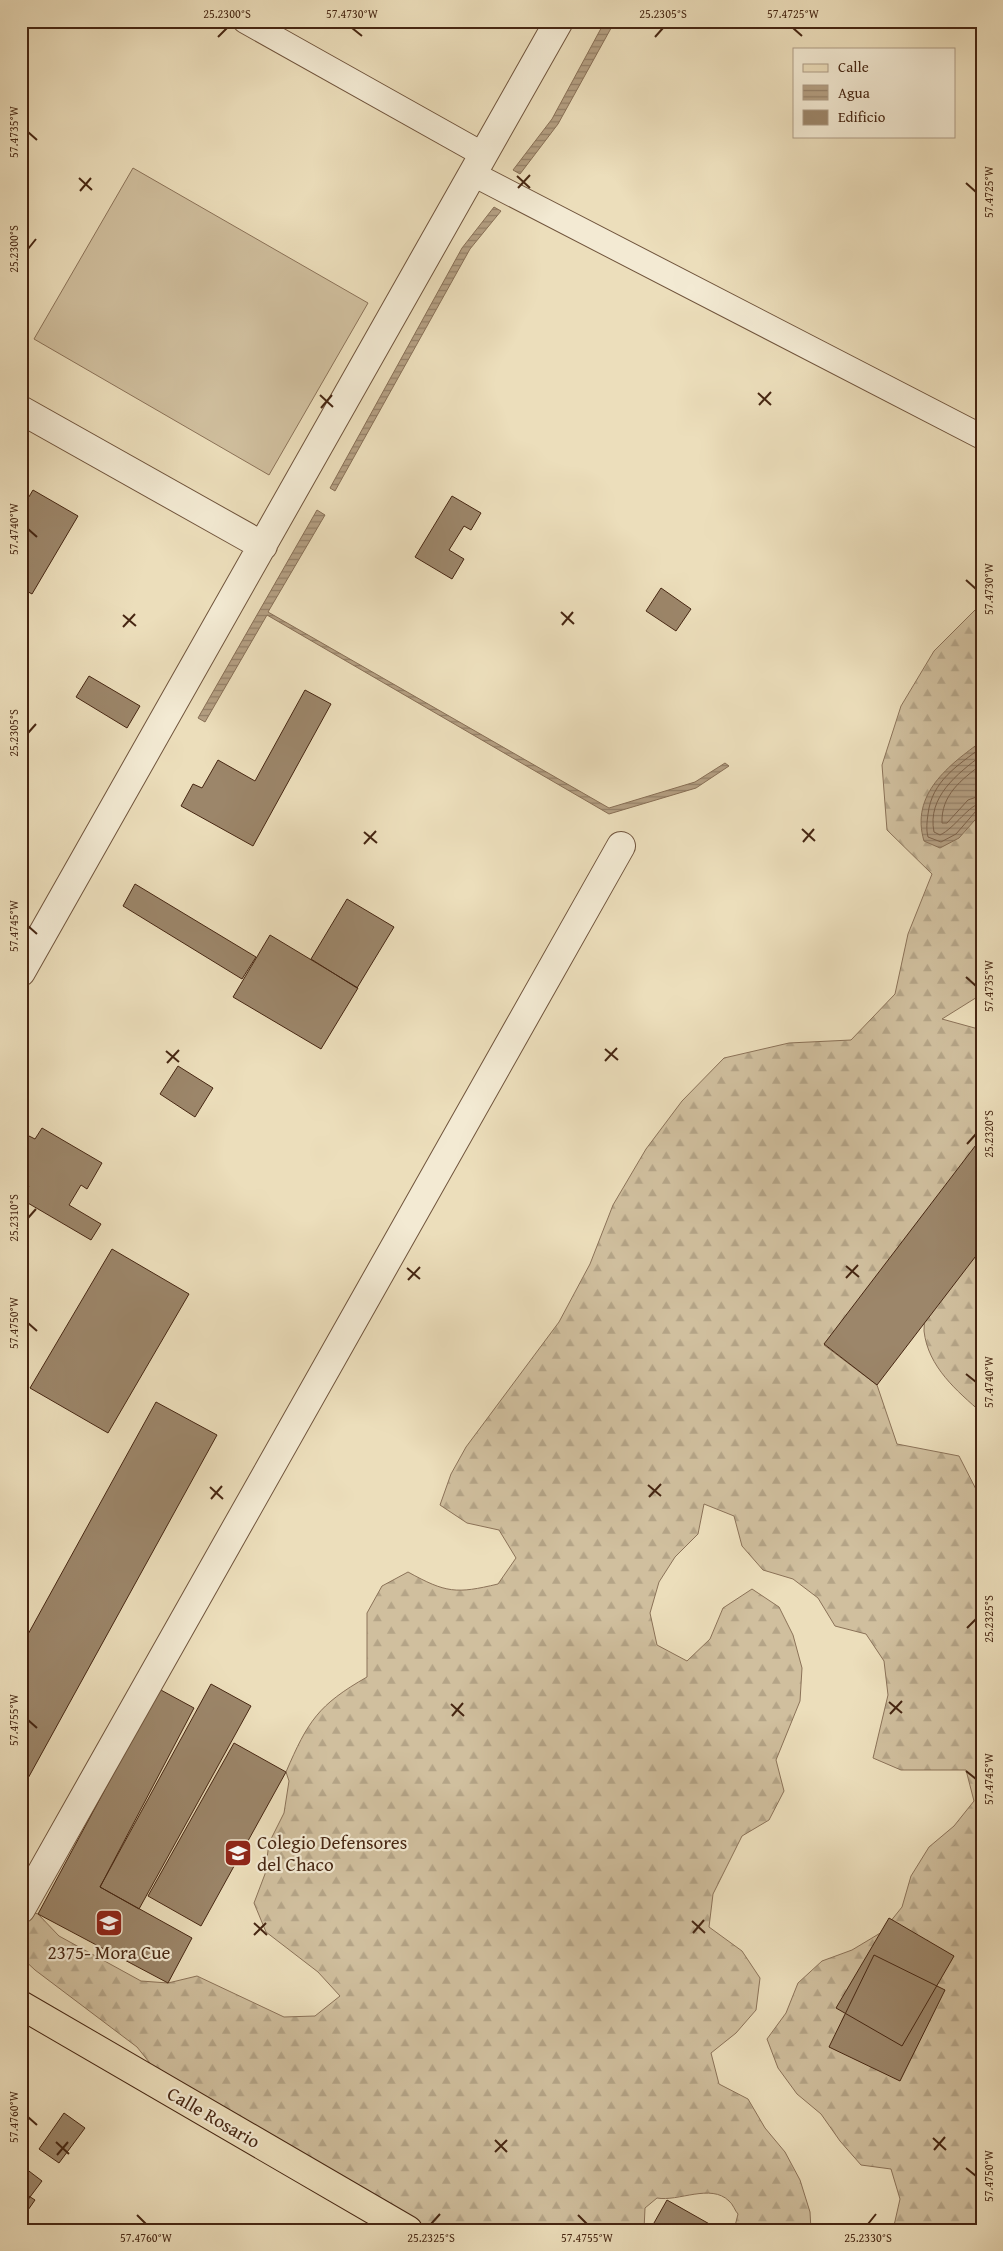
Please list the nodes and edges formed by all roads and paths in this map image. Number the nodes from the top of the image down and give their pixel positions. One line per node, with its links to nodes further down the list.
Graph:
1 (245, 21): 3 (lane)
2 (559, 21): 3 (street)
3 (478, 164): 5 (lane); 6 (street)
4 (21, 410): 6 (street)
5 (982, 438)
6 (263, 546): 8 (street)
7 (622, 846): 10 (street)
8 (30, 935): 9 (street)
9 (21, 972)
10 (21, 1910)
11 (21, 2005): 12 (main road, Calle Rosario)
12 (408, 2230)

